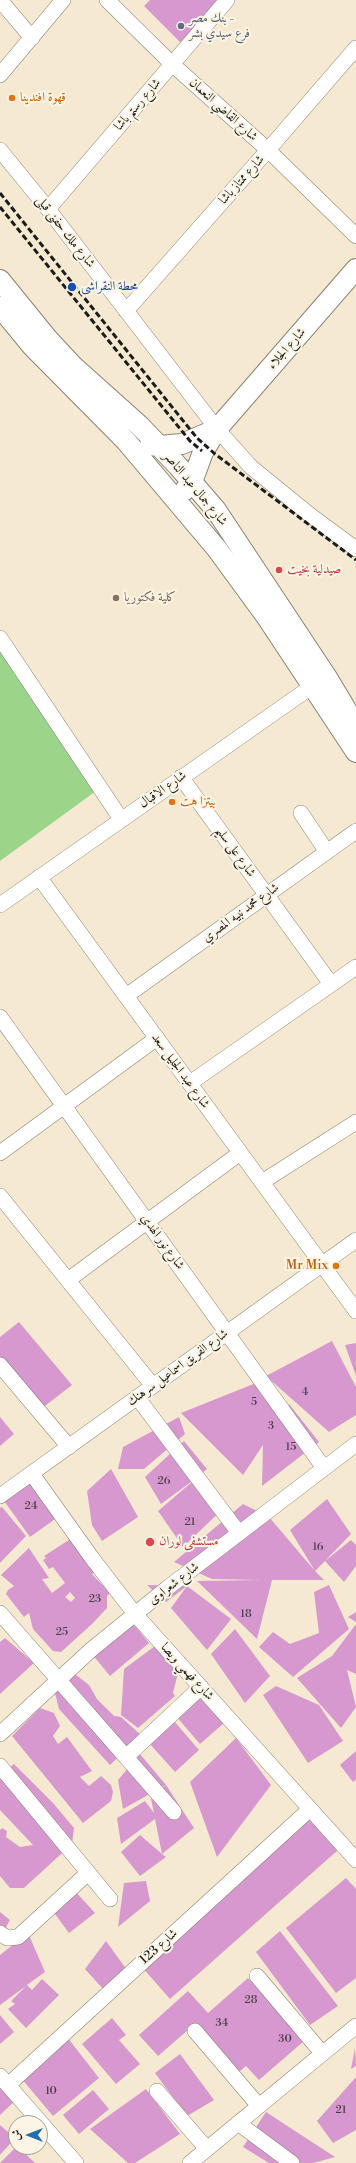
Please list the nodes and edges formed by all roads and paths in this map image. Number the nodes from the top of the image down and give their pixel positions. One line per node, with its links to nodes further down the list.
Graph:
1 (0, 0): 5 (street)
2 (64, 0): 5 (street)
3 (107, 0): 7 (street, شارع القاضي النعمان)
4 (228, 0): 7 (street, شارع رستم باشا)
5 (32, 38): 8 (street)
6 (356, 48): 10 (street, شارع ممتاز باشا)
7 (172, 64): 10 (street, شارع القاضي النعمان); 11 (street, شارع رستم باشا)
8 (0, 75)
9 (0, 150): 11 (street, شارع ملك حفنى قبلى)
10 (268, 150): 12 (street, شارع القاضي النعمان); 15 (street, شارع ممتاز باشا)
11 (48, 209): 15 (street, شارع ملك حفنى قبلى)
12 (356, 236)
13 (356, 269): 17 (main road, شارع الجلاء)
14 (0, 280): 19 (main road, شارع جمال عبد الناصر)
15 (126, 310): 17 (street, شارع ملك حفنى قبلى)
16 (1, 312): 18 (main road, شارع جمال عبد الناصر)
17 (217, 429): 19 (main road, شارع الجلاء); 20 (main road, شارع الجلاء); 22 (street, شارع ملك حفنى قبلى)
18 (126, 441): 19 (main road, شارع الجلاء); 21 (main road, شارع جمال عبد الناصر)
19 (159, 446): 20 (main road, شارع جمال عبد الناصر)
20 (192, 482): 21 (main road); 24 (main road, شارع جمال عبد الناصر)
21 (176, 499): 24 (main road, شارع جمال عبد الناصر)
22 (356, 549)
23 (0, 638): 29 (street)
24 (320, 680): 25 (main road, شارع جمال عبد الناصر); 26 (main road, شارع جمال عبد الناصر); 27 (street, شارع الاقبال)
25 (356, 726)
26 (356, 752)
27 (181, 777): 29 (street, شارع الاقبال); 33 (street, شارع على سليم)
28 (301, 813): 31 (street)
29 (121, 819): 32 (street, شارع الاقبال)
30 (356, 831): 31 (street, شارع محمد نبيه المصري)
31 (327, 852): 33 (street, شارع محمد نبيه المصري)
32 (39, 877): 34 (street, شارع الاقبال); 37 (street, شارع عبد الجليل سعد)
33 (266, 895): 36 (street, شارع على سليم); 37 (street, شارع محمد نبيه المصري)
34 (0, 904)
35 (356, 967): 36 (street)
36 (331, 984): 40 (street)
37 (126, 996): 39 (street, شارع عبد الجليل سعد)
38 (0, 1017): 41 (street, شارع نور الهدي)
39 (156, 1038): 40 (street, شارع عبد الجليل سعد); 41 (street)
40 (190, 1083): 43 (street, شارع عبد الجليل سعد)
41 (64, 1106): 44 (street); 47 (street, شارع نور الهدي)
42 (356, 1122): 45 (street)
43 (240, 1153): 45 (street, شارع عبد الجليل سعد); 47 (street)
44 (0, 1154)
45 (262, 1182): 49 (street, شارع عبد الجليل سعد)
46 (0, 1196): 50 (street)
47 (147, 1221): 50 (street); 52 (street, شارع نور الهدي)
48 (356, 1240): 49 (street, شارع الفريق اسماعيل سرهنك)
49 (322, 1264): 51 (street, شارع عبد الجليل سعد); 52 (street, شارع الفريق اسماعيل سرهنك)
50 (68, 1280): 54 (street)
51 (356, 1311)
52 (227, 1332): 54 (street, شارع الفريق اسماعيل سرهنك); 58 (street, شارع نور الهدي)
53 (0, 1365): 57 (street)
54 (153, 1386): 55 (street, شارع الفريق اسماعيل سرهنك)
55 (137, 1397): 57 (street, شارع الفريق اسماعيل سرهنك); 61 (street)
56 (356, 1444): 58 (street, شارع شعراوى)
57 (69, 1447): 59 (street, شارع الفريق اسماعيل سرهنك)
58 (324, 1468): 61 (street, شارع شعراوى)
59 (32, 1474): 60 (street, شارع الفريق اسماعيل سرهنك); 63 (street, شارع فهمي ويصا)
60 (0, 1496)
61 (239, 1533): 63 (street, شارع شعراوى)
62 (0, 1613): 64 (street)
63 (135, 1614): 64 (street, شارع شعراوى); 65 (street, شارع فهمي ويصا)
64 (58, 1680): 66 (street, شارع شعراوى); 67 (street)
65 (201, 1687): 67 (street); 69 (street, شارع فهمي ويصا)
66 (0, 1734)
67 (126, 1757): 70 (street)
68 (0, 1766): 72 (street)
69 (310, 1808): 71 (street, شارع فهمي ويصا); 79 (street, شارع 123)
70 (174, 1812)
71 (356, 1860)
72 (88, 1873): 73 (street); 74 (street)
73 (110, 1899)
74 (0, 1933)
75 (257, 1976): 78 (street)
76 (356, 2026): 78 (street)
77 (195, 2031): 81 (street)
78 (322, 2053): 81 (street)
79 (4, 2080): 84 (street)
80 (156, 2091): 83 (street)
81 (259, 2106): 82 (street)
82 (238, 2123): 83 (street); 86 (street)
83 (207, 2149): 85 (street)
84 (76, 2163)
85 (190, 2163)
86 (292, 2163)

